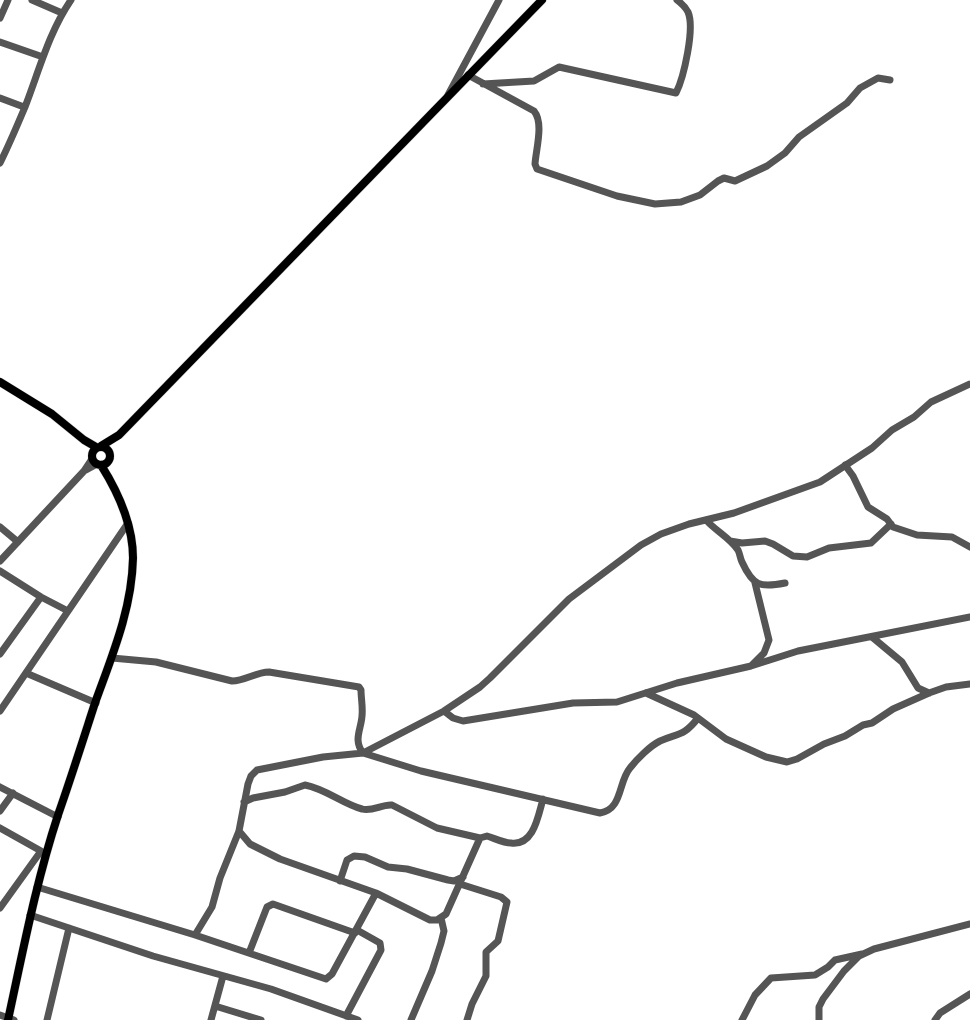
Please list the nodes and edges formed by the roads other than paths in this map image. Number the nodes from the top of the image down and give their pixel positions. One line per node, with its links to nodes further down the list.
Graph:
1 (8, 0): 8 (street)
2 (32, 0): 7 (street)
3 (71, 0): 7 (street)
4 (498, 0): 15 (street)
5 (542, 0): 11 (main road)
6 (678, 0): 13 (street)
7 (62, 13): 10 (street)
8 (0, 18)
9 (0, 42): 10 (street)
10 (43, 57): 16 (street)
11 (468, 75): 13 (street); 15 (main road)
12 (890, 80): 13 (street)
13 (483, 84)
14 (0, 98): 16 (street)
15 (447, 98): 20 (main road)
16 (24, 107): 17 (street)
17 (0, 163)
18 (0, 382): 21 (main road)
19 (970, 384): 24 (street)
20 (119, 435): 22 (main road); 23 (main road)
21 (84, 440): 22 (main road); 23 (main road)
22 (99, 447): 23 (main road); 23 (main road)
23 (100, 459): 26 (main road); 30 (street)
24 (845, 466): 25 (street); 27 (street)
25 (707, 521): 29 (street); 49 (street)
26 (128, 523): 37 (street); 41 (main road)
27 (891, 524): 29 (street); 31 (street)
28 (0, 527): 30 (street)
29 (730, 541): 34 (street)
30 (18, 542): 32 (street)
31 (970, 547)
32 (0, 561)
33 (0, 571): 36 (street)
34 (755, 582): 35 (street); 42 (street)
35 (786, 583)
36 (41, 597): 37 (street); 40 (street)
37 (68, 611): 43 (street)
38 (970, 617): 39 (street)
39 (872, 637): 42 (street); 46 (street)
40 (0, 654)
41 (112, 658): 47 (main road); 51 (street)
42 (751, 666): 45 (street)
43 (26, 673): 47 (street); 48 (street)
44 (970, 684): 46 (street)
45 (646, 693): 49 (street); 50 (street)
46 (929, 693): 50 (street)
47 (96, 703): 57 (main road)
48 (0, 711)
49 (444, 711): 51 (street)
50 (698, 718): 54 (street)
51 (363, 753): 54 (street); 55 (street)
52 (0, 787): 53 (street)
53 (12, 793): 56 (street); 57 (street)
54 (543, 799): 60 (street)
55 (244, 802): 59 (street); 60 (street)
56 (0, 811)
57 (58, 817): 61 (main road)
58 (0, 828): 61 (street)
59 (239, 831): 62 (street); 72 (street)
60 (480, 838): 63 (street)
61 (43, 853): 64 (main road); 66 (street)
62 (340, 881): 63 (street); 65 (street)
63 (461, 881): 68 (street); 86 (street)
64 (37, 887): 67 (main road); 72 (street)
65 (376, 893): 68 (street); 71 (street)
66 (0, 908)
67 (30, 915): 70 (street); 80 (main road)
68 (441, 918): 85 (street)
69 (970, 924): 74 (street)
70 (69, 928): 75 (street); 81 (street)
71 (356, 932): 73 (street); 73 (street); 79 (street)
72 (195, 935): 73 (street)
73 (249, 953)
74 (864, 953): 87 (street); 88 (street)
75 (223, 976): 77 (street); 79 (street)
76 (970, 994): 89 (street)
77 (215, 1006): 82 (street); 83 (street)
78 (0, 1015): 80 (street)
79 (346, 1016): 84 (street)
80 (10, 1020)
81 (47, 1020)
82 (211, 1020)
83 (261, 1020)
84 (358, 1020)
85 (410, 1020)
86 (467, 1020)
87 (742, 1020)
88 (819, 1020)
89 (935, 1020)

